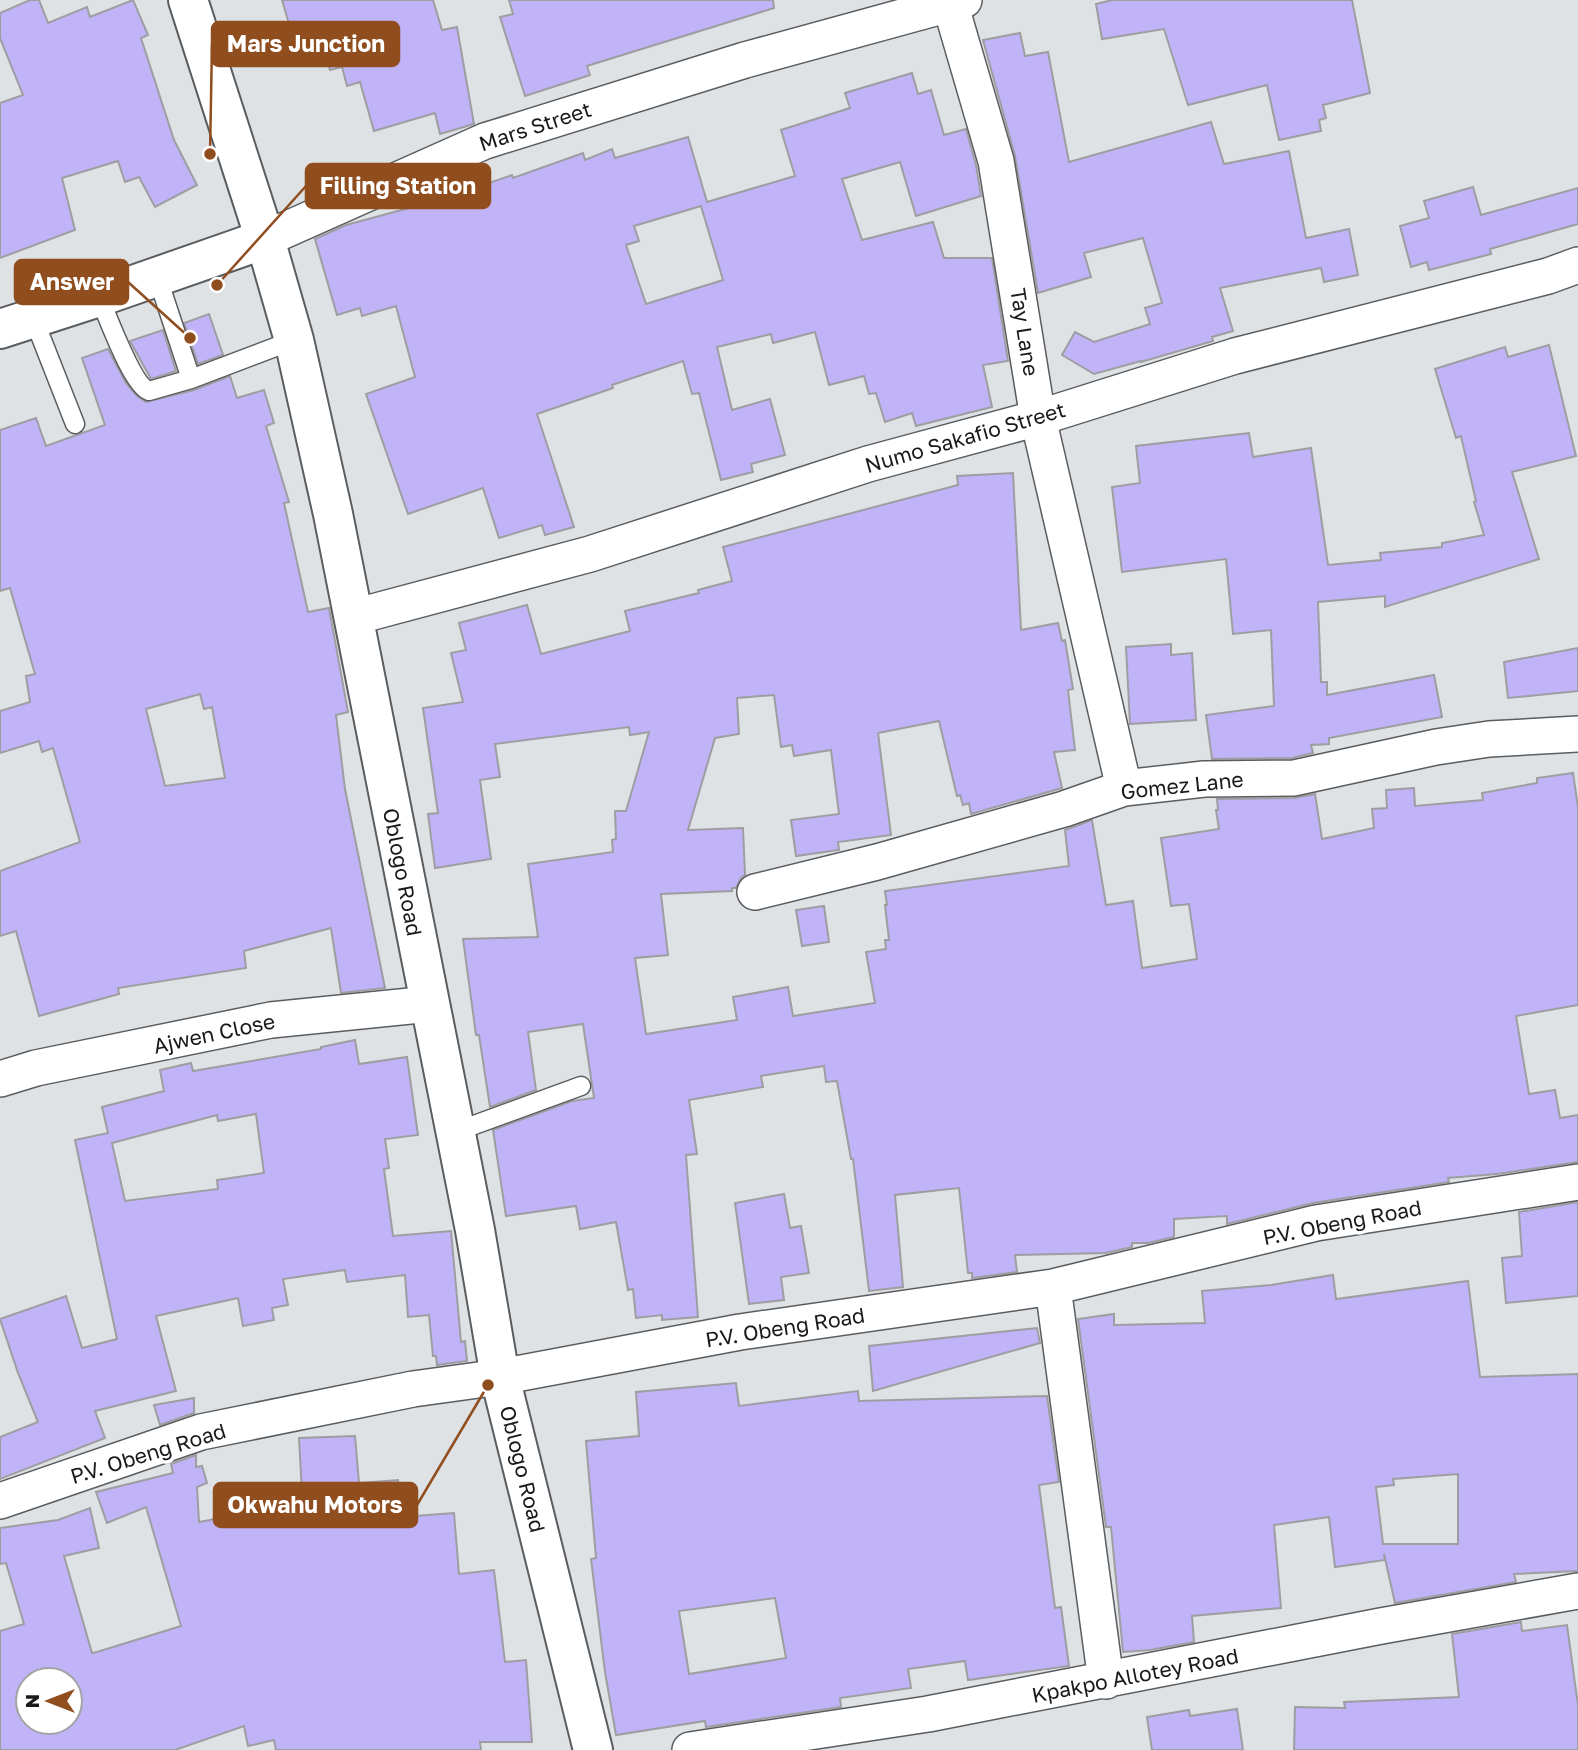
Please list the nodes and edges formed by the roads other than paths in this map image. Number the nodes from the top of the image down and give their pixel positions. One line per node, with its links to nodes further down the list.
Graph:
1 (188, 0): 3 (main road, Oblogo Road)
2 (955, 1): 3 (street, Mars Street); 10 (street, Tay Lane)
3 (265, 239): 5 (main road, Mars Street); 8 (main road, Oblogo Road)
4 (1578, 265): 10 (street, Numo Sakafio Street)
5 (157, 276): 6 (main road, Mars Street); 9 (lane)
6 (99, 298): 7 (main road, Mars Street); 9 (lane)
7 (17, 323): 11 (lane)
8 (294, 340): 9 (lane); 12 (main road, Oblogo Road)
9 (191, 379)
10 (1038, 418): 12 (street, Numo Sakafio Street); 14 (street, Tay Lane)
11 (75, 424)
12 (354, 617): 16 (main road, Oblogo Road)
13 (1578, 734): 14 (street, Gomez Lane)
14 (1124, 788): 15 (street, Gomez Lane)
15 (755, 892)
16 (430, 1004): 17 (street, Ajwen Close); 19 (main road, Oblogo Road)
17 (0, 1080)
18 (581, 1086): 19 (lane)
19 (455, 1132): 22 (main road, Oblogo Road)
20 (1578, 1182): 21 (street, P.V. Obeng Road)
21 (1053, 1287): 22 (street, P.V. Obeng Road); 25 (street)
22 (500, 1377): 23 (street, P.V. Obeng Road); 26 (main road, Oblogo Road)
23 (0, 1501)
24 (1578, 1591): 25 (street, Kpakpo Allotey Road)
25 (1106, 1681): 27 (street, Kpakpo Allotey Road)
26 (593, 1750)
27 (690, 1750)

